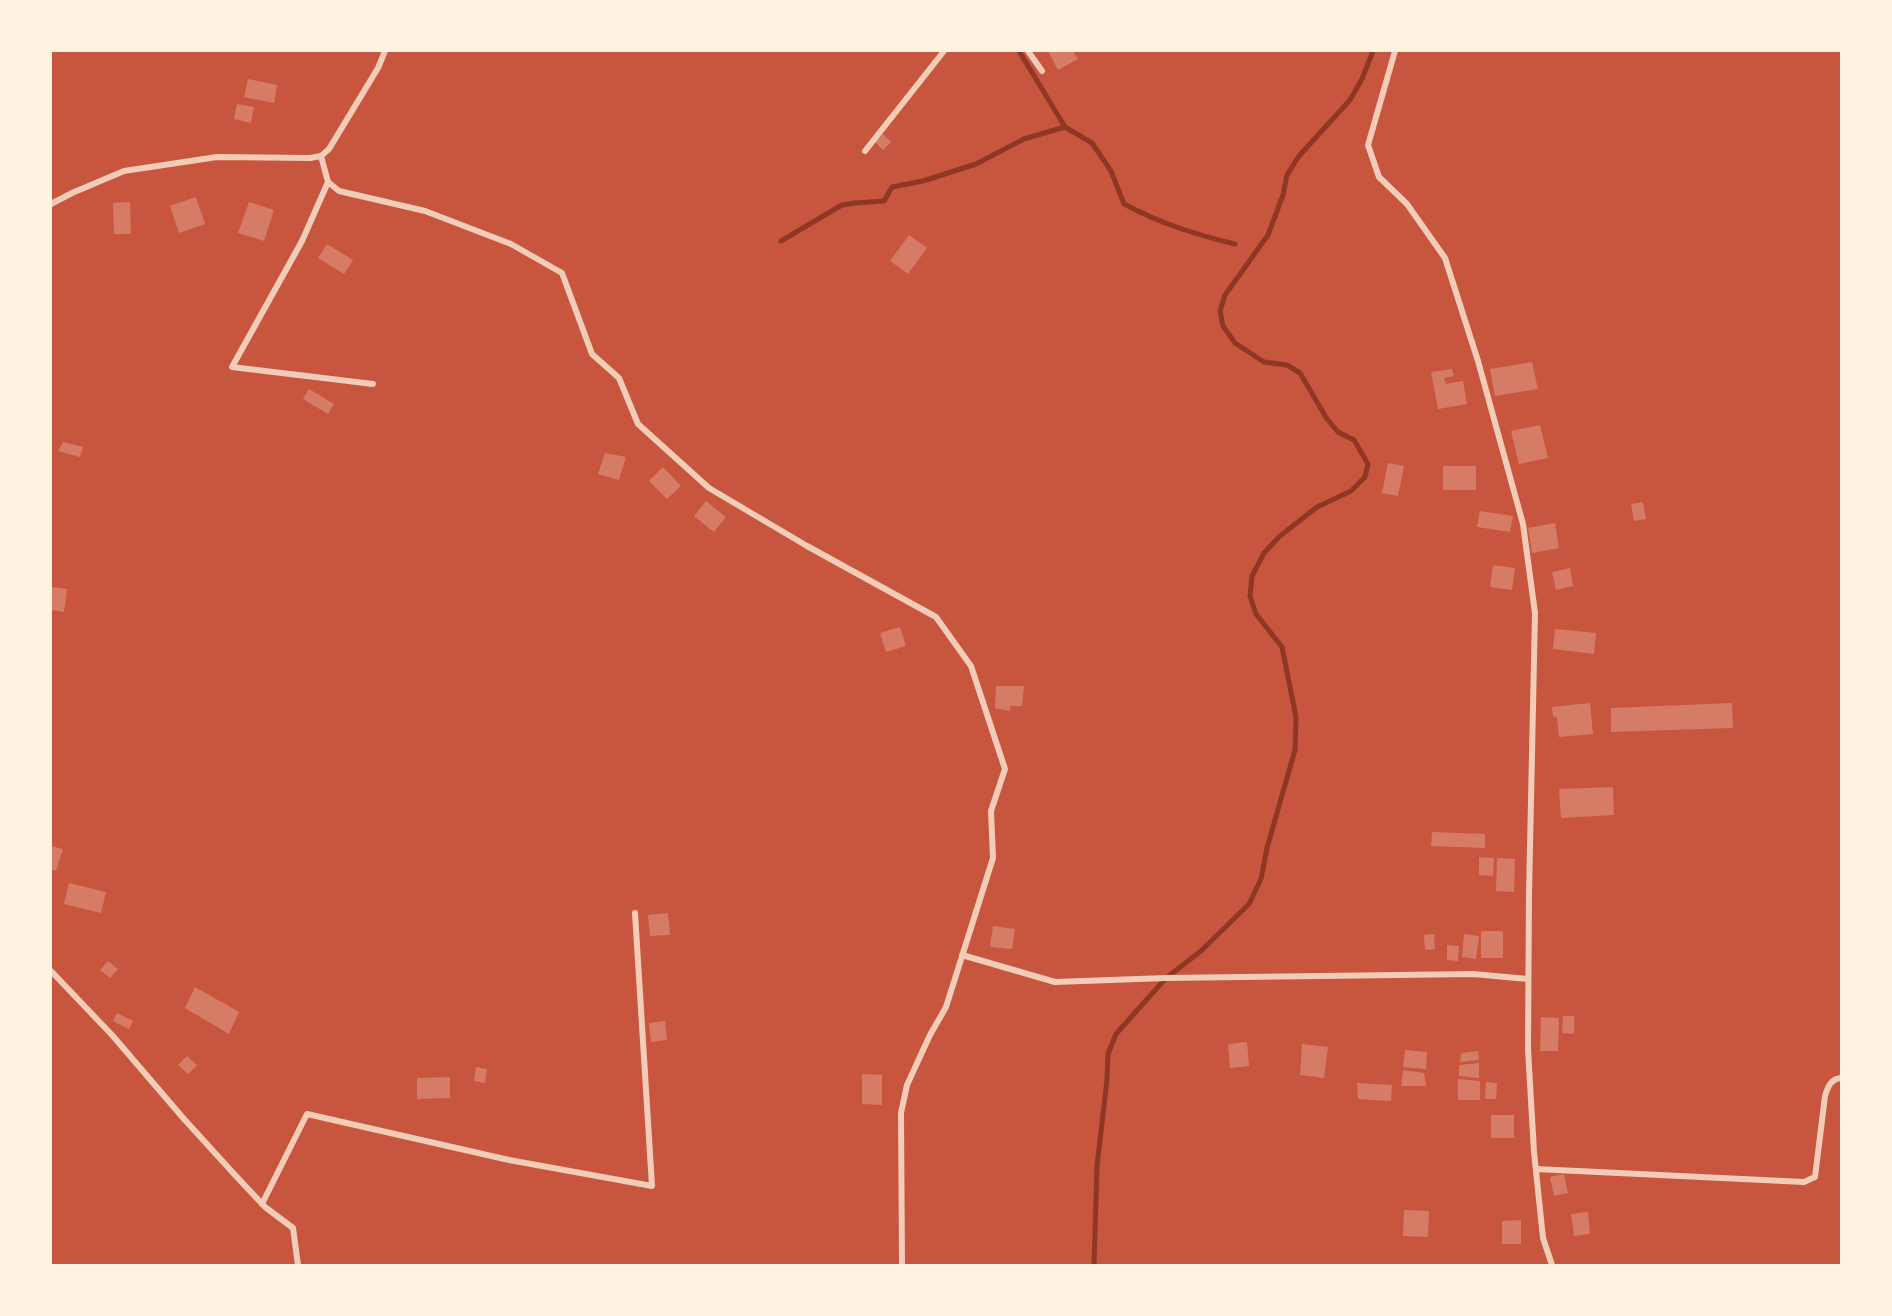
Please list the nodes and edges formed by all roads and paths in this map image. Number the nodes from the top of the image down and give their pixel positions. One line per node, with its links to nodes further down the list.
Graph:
1 (385, 51): 7 (street)
2 (944, 51): 6 (street)
3 (1028, 51): 5 (street)
4 (1395, 51): 14 (street)
5 (1042, 71)
6 (865, 151)
7 (321, 156): 8 (street); 9 (street)
8 (328, 182): 10 (street); 12 (street)
9 (51, 204)
10 (373, 384)
11 (636, 913): 17 (street)
12 (962, 955): 14 (street); 19 (street)
13 (51, 971): 17 (street)
14 (1528, 979): 16 (street)
15 (1841, 1078): 16 (street)
16 (1536, 1169): 20 (street)
17 (262, 1204): 18 (street)
18 (298, 1265)
19 (902, 1265)
20 (1552, 1265)

